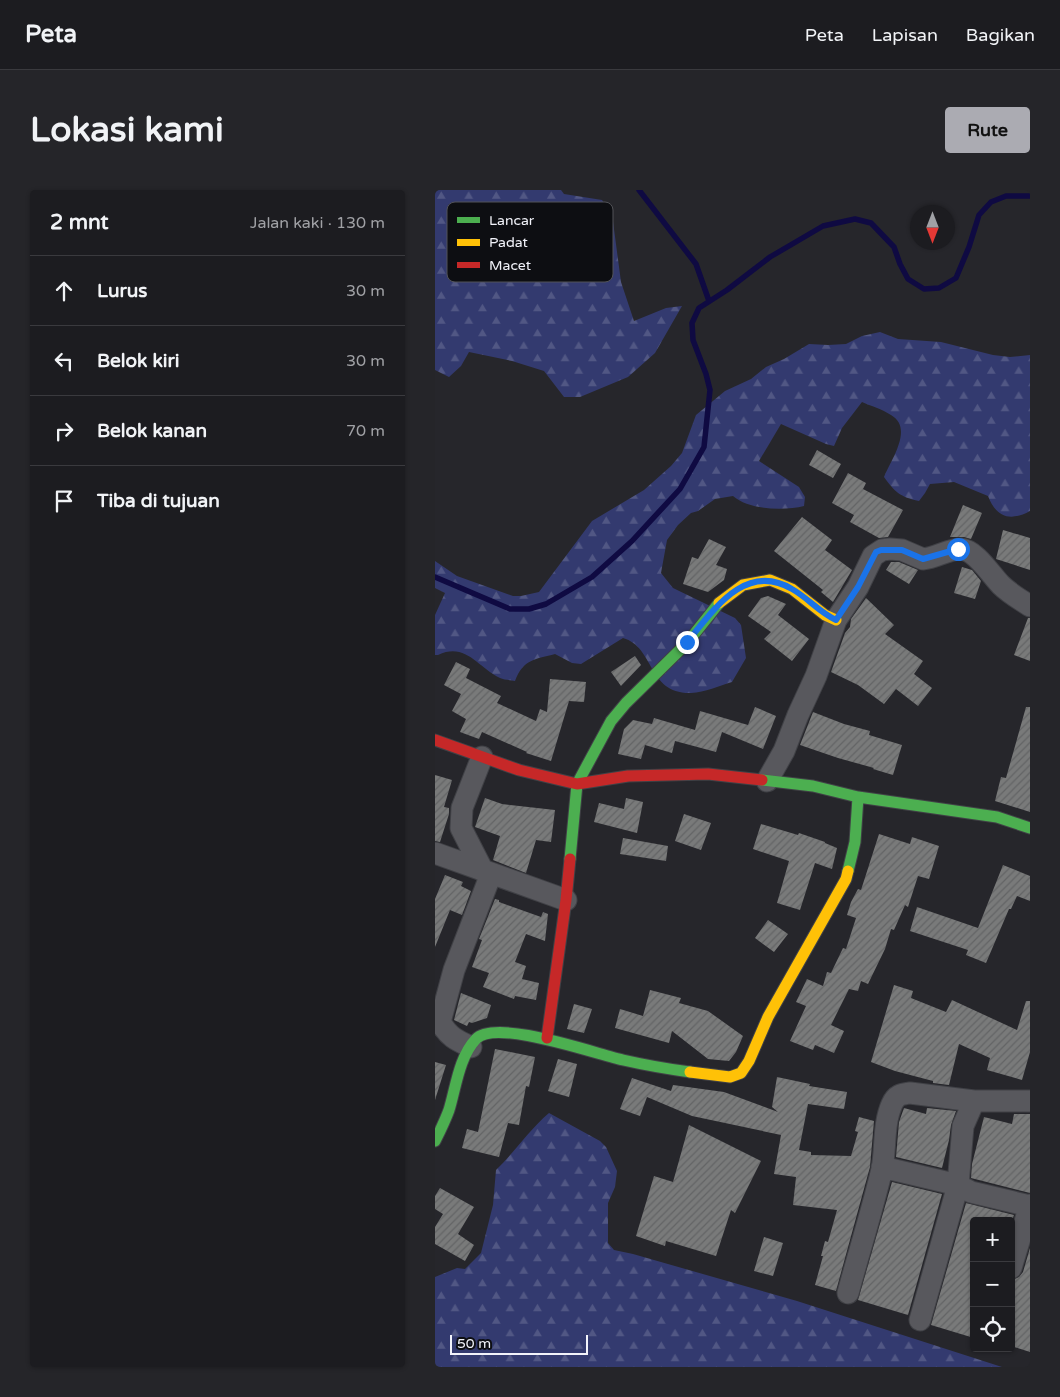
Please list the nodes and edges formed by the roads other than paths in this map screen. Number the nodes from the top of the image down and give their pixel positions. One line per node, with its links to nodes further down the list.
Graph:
1 (1030, 606): 2 (street)
2 (836, 620): 5 (street); 6 (street)
3 (435, 740): 4 (street)
4 (482, 757): 6 (street); 10 (street)
5 (767, 781): 6 (street); 7 (street)
6 (577, 784): 11 (street)
7 (858, 797): 8 (street); 12 (street)
8 (1030, 828)
9 (435, 853): 10 (street)
10 (487, 872): 11 (street); 13 (street)
11 (566, 900): 12 (street)
12 (547, 1038): 13 (street)
13 (471, 1047): 16 (street)
14 (974, 1101): 15 (street); 17 (street); 18 (street)
15 (1030, 1101)
16 (435, 1141)
17 (882, 1167): 18 (street); 21 (street)
18 (958, 1185): 19 (street); 22 (street)
19 (1030, 1206): 20 (street)
20 (1013, 1262)
21 (848, 1293)
22 (920, 1320)

